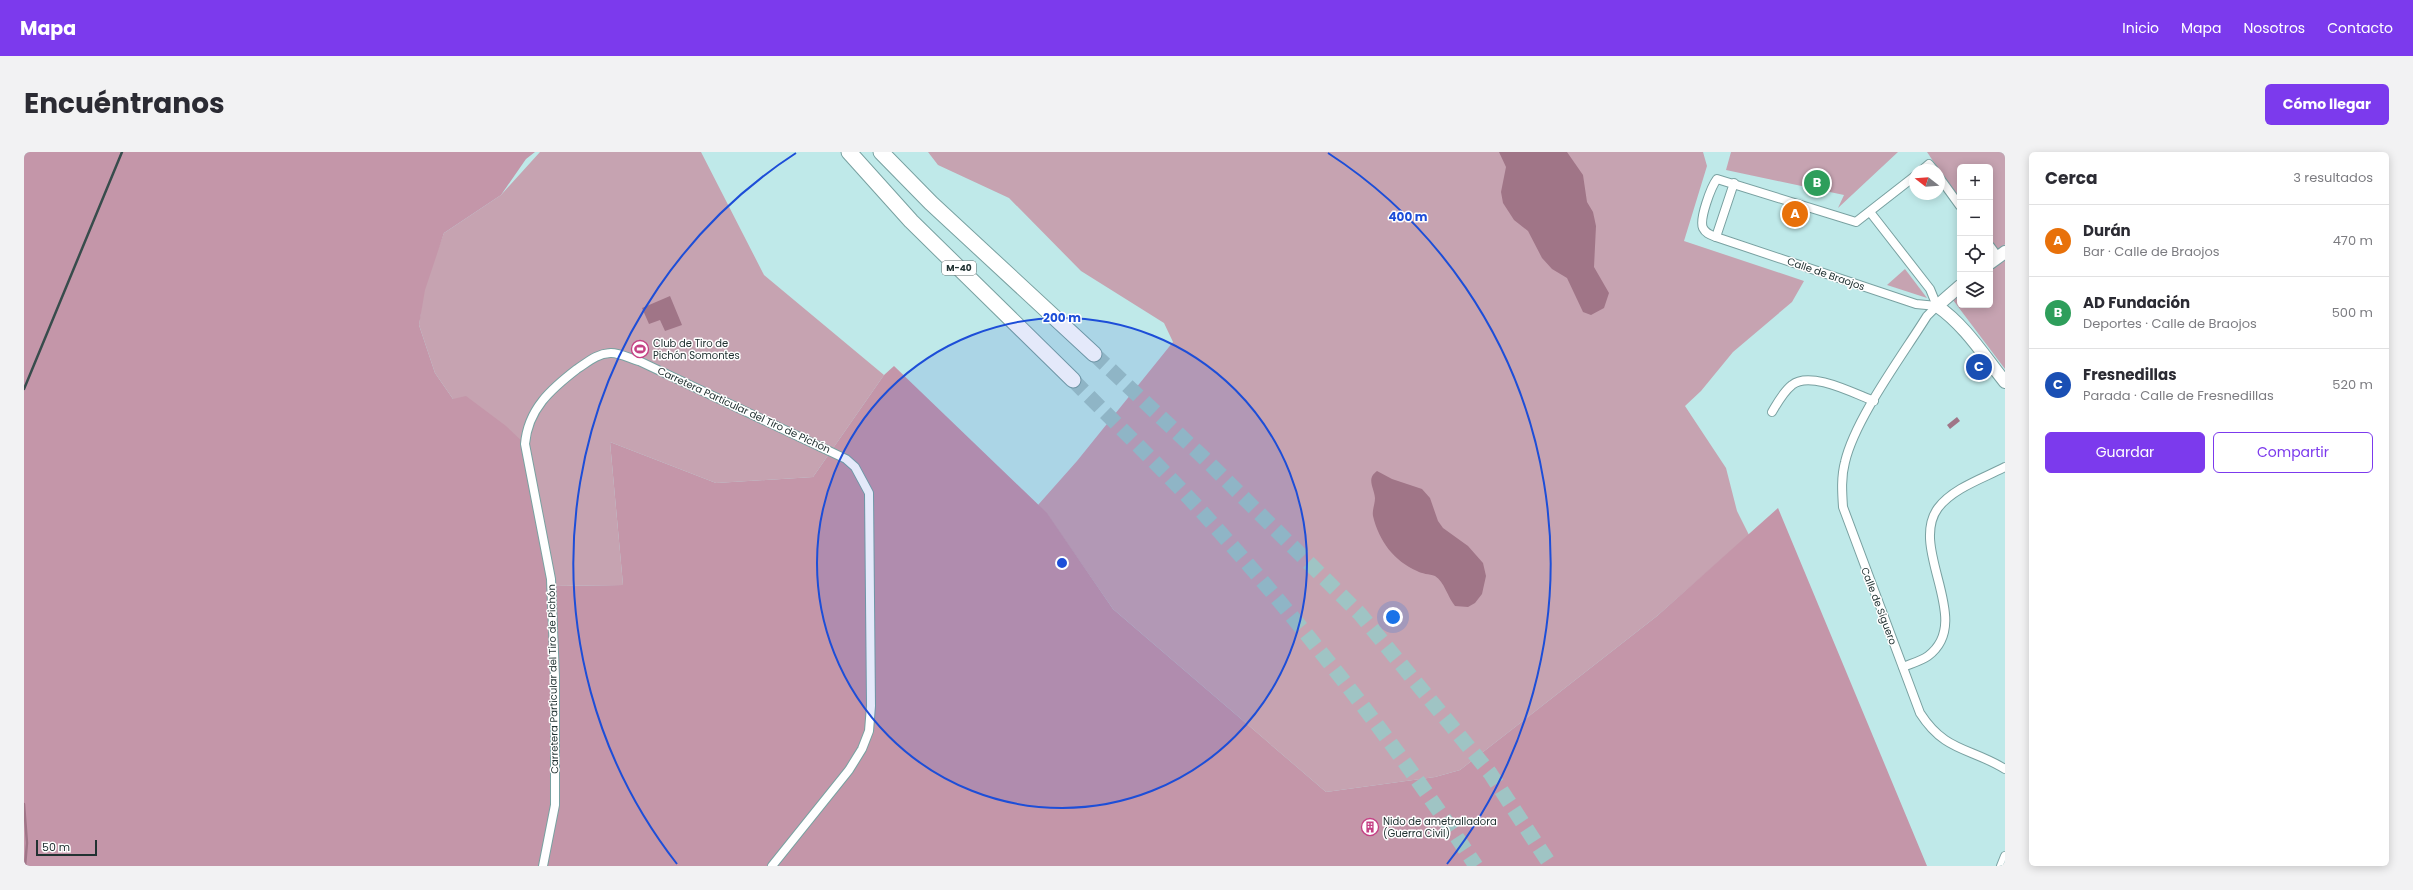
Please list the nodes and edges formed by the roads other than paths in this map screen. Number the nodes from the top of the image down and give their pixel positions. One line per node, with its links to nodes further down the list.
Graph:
1 (849, 152): 12 (highway, M-40)
2 (882, 152): 11 (highway, M-40)
3 (1909, 181): 7 (street, Calle de Braojos)
4 (1734, 184): 7 (street, Calle de Braojos); 8 (street); 8 (street, Calle de Braojos)
5 (1945, 185): 6 (street)
6 (1957, 202)
7 (1870, 212): 10 (street)
8 (1716, 237): 10 (street, Calle de Braojos)
9 (1957, 289): 10 (street)
10 (1937, 306): 13 (street); 14 (street, Calle de Siguero)
11 (1094, 354)
12 (1074, 380)
13 (2005, 382)
14 (1874, 402): 15 (street); 17 (street, Calle de Siguero)
15 (1772, 412)
16 (2005, 466): 17 (street)
17 (1903, 667): 18 (street, Calle de Siguero)
18 (2005, 769)
19 (2005, 856): 22 (street)
20 (543, 866): 21 (street, Carretera Particular del Tiro de Pichón)
21 (772, 866)
22 (2001, 866)

